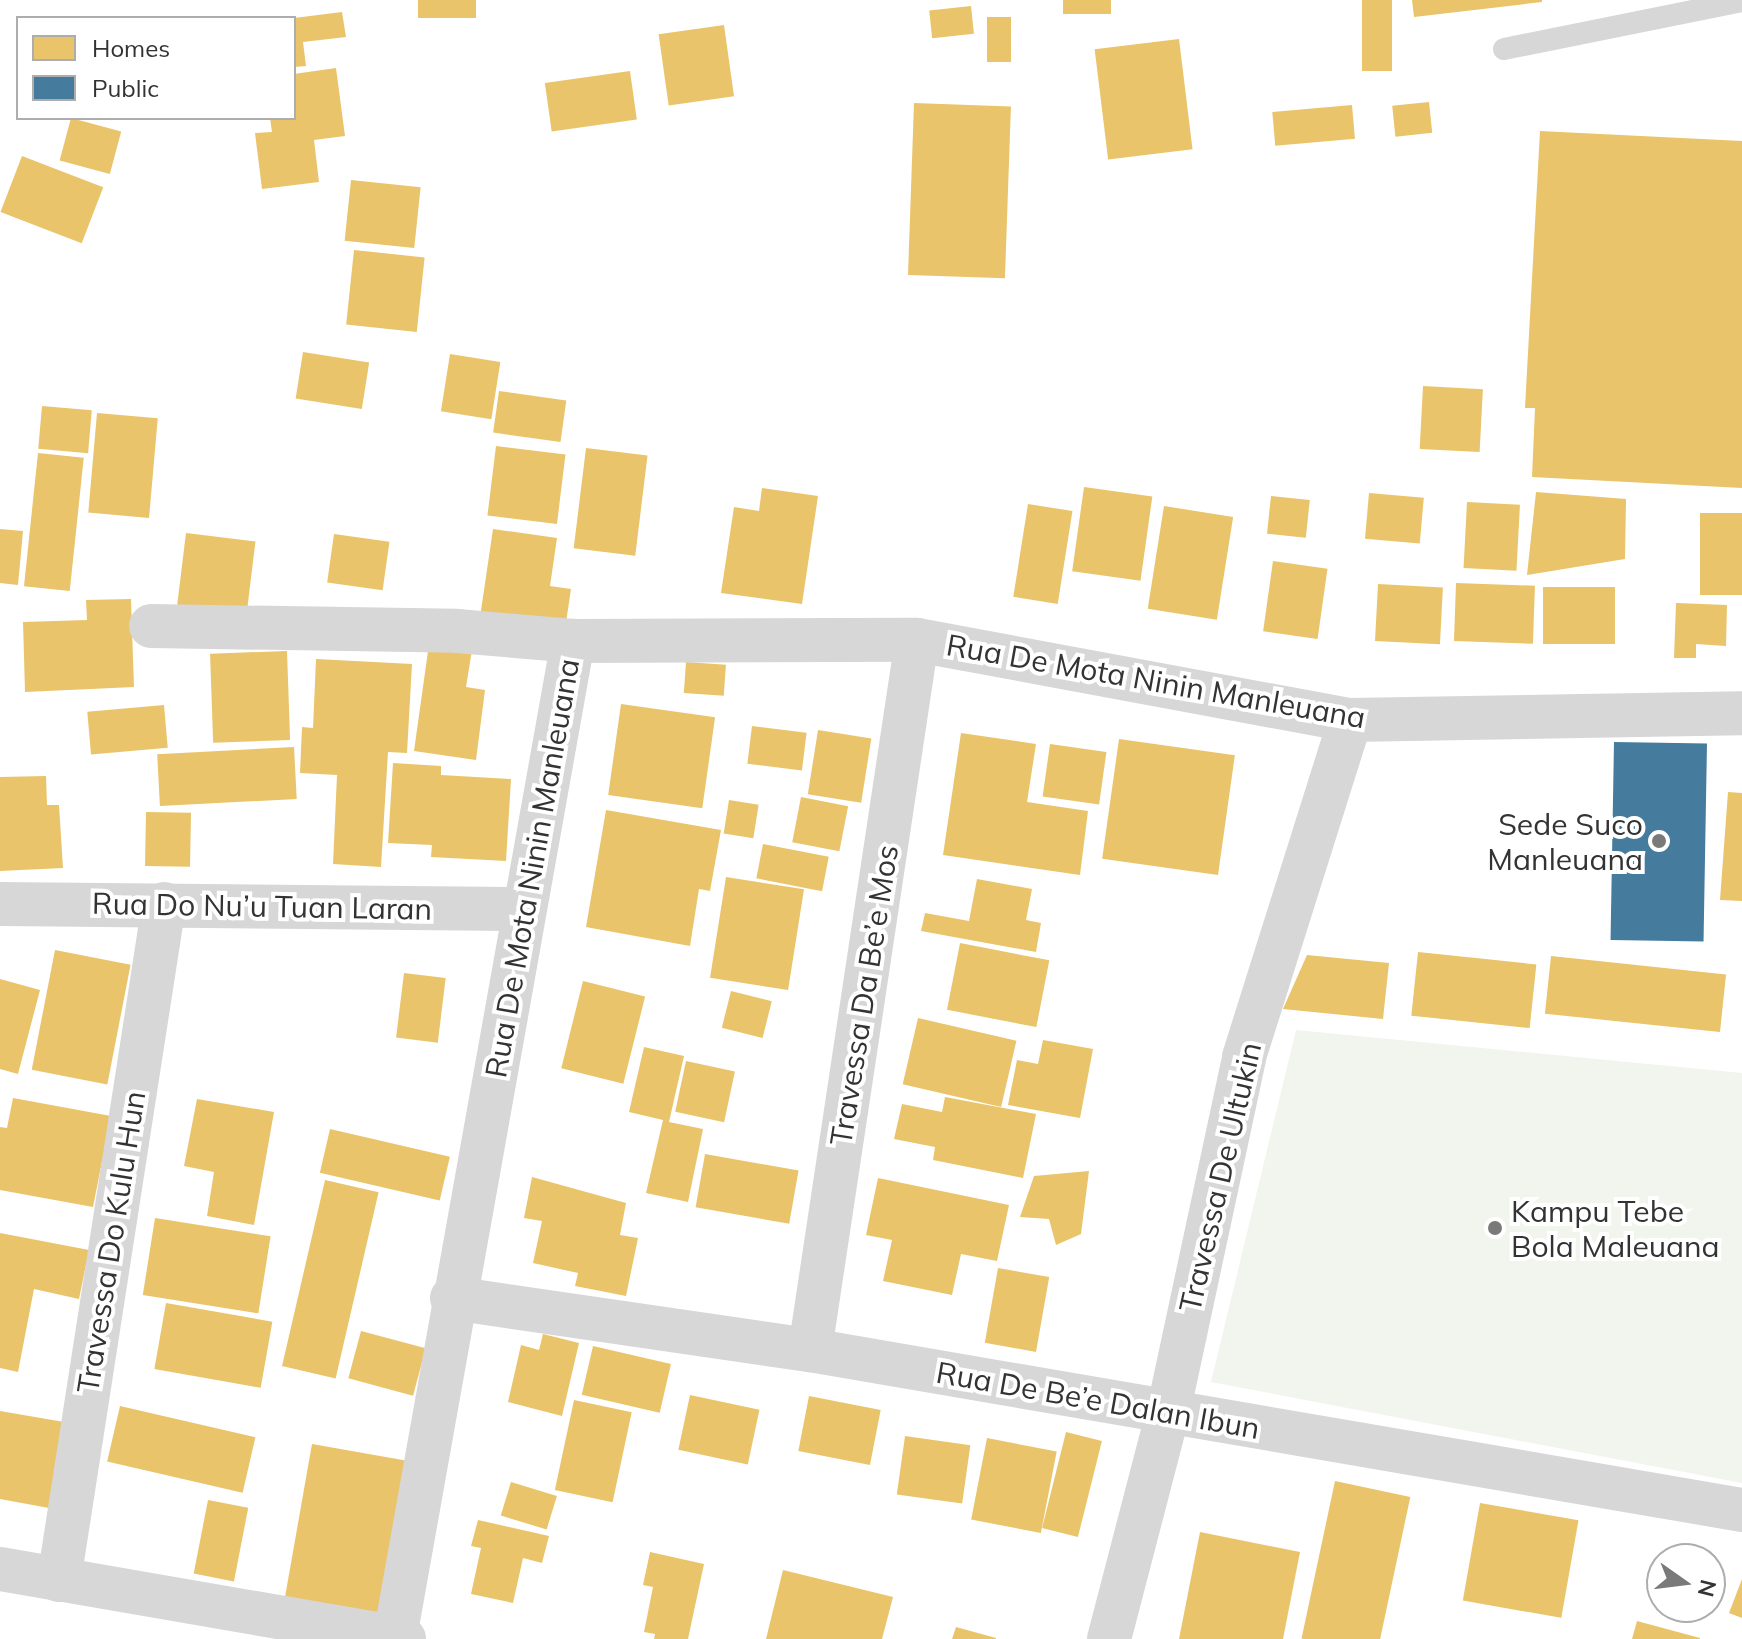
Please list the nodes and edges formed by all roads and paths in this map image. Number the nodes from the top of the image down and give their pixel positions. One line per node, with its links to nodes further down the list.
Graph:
1 (1742, 1): 2 (lane)
2 (1504, 49)
3 (151, 626): 5 (street)
4 (917, 640): 5 (street, Rua De Mota Ninin Manleuana); 7 (street, Rua De Mota Ninin Manleuana); 12 (street, Travessa Da Be’e Mos)
5 (573, 641): 10 (street, Rua De Mota Ninin Manleuana)
6 (1742, 713): 7 (street, Rua De Mota Ninin Manleuana)
7 (1350, 720): 13 (street, Travessa De Ultukin)
8 (0, 904): 9 (street, Rua Do Nu’u Tuan Laran)
9 (164, 904): 10 (street, Rua Do Nu’u Tuan Laran); 16 (street, Travessa Do Kulu Hun)
10 (524, 909): 11 (street, Rua De Mota Ninin Manleuana)
11 (452, 1298): 12 (street, Rua De Be’e Dalan Ibun); 17 (street, Rua De Mota Ninin Manleuana)
12 (810, 1350): 13 (street, Rua De Be’e Dalan Ibun)
13 (1168, 1413): 14 (street, Rua De Be’e Dalan Ibun); 18 (street, Travessa De Ultukin)
14 (1742, 1510)
15 (0, 1569): 16 (street)
16 (59, 1580): 17 (street)
17 (400, 1638)
18 (1109, 1639)

